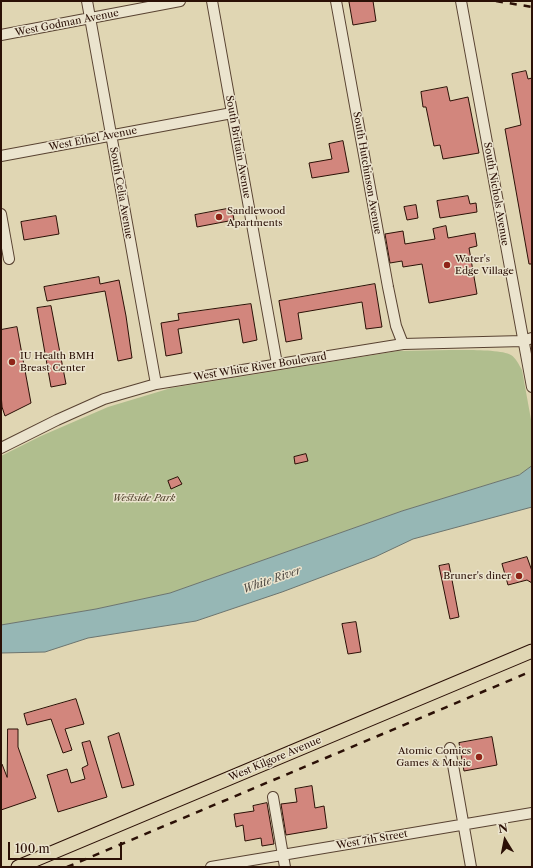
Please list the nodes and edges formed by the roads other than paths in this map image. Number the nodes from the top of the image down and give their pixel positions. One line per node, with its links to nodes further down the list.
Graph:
1 (87, 1): 6 (street, South Celia Avenue)
2 (180, 1): 6 (street, West Godman Avenue)
3 (212, 1): 8 (street, South Brittain Avenue)
4 (336, 1): 14 (street, South Hutchinson Avenue)
5 (461, 1): 13 (street, South Nichols Avenue)
6 (90, 18): 7 (street, West Godman Avenue); 9 (street, South Celia Avenue)
7 (1, 35)
8 (232, 113): 9 (street, West Ethel Avenue); 15 (street, South Brittain Avenue)
9 (111, 136): 10 (street, West Ethel Avenue); 16 (street, South Celia Avenue)
10 (1, 156)
11 (1, 214): 12 (street)
12 (9, 259)
13 (527, 339): 14 (street, West White River Boulevard); 17 (street, South Nichols Avenue)
14 (403, 344): 15 (street, West White River Boulevard)
15 (277, 364): 16 (street, West White River Boulevard)
16 (156, 384): 18 (street, West White River Boulevard)
17 (532, 387)
18 (1, 448)
19 (532, 651): 25 (main road, West Kilgore Avenue)
20 (450, 748): 23 (street)
21 (273, 797): 24 (street)
22 (532, 813): 23 (street, West 7th Street)
23 (464, 825): 24 (street, West 7th Street); 28 (street)
24 (283, 855): 26 (street, West 7th Street); 27 (street)
25 (18, 867)
26 (211, 867)
27 (285, 867)
28 (471, 867)

